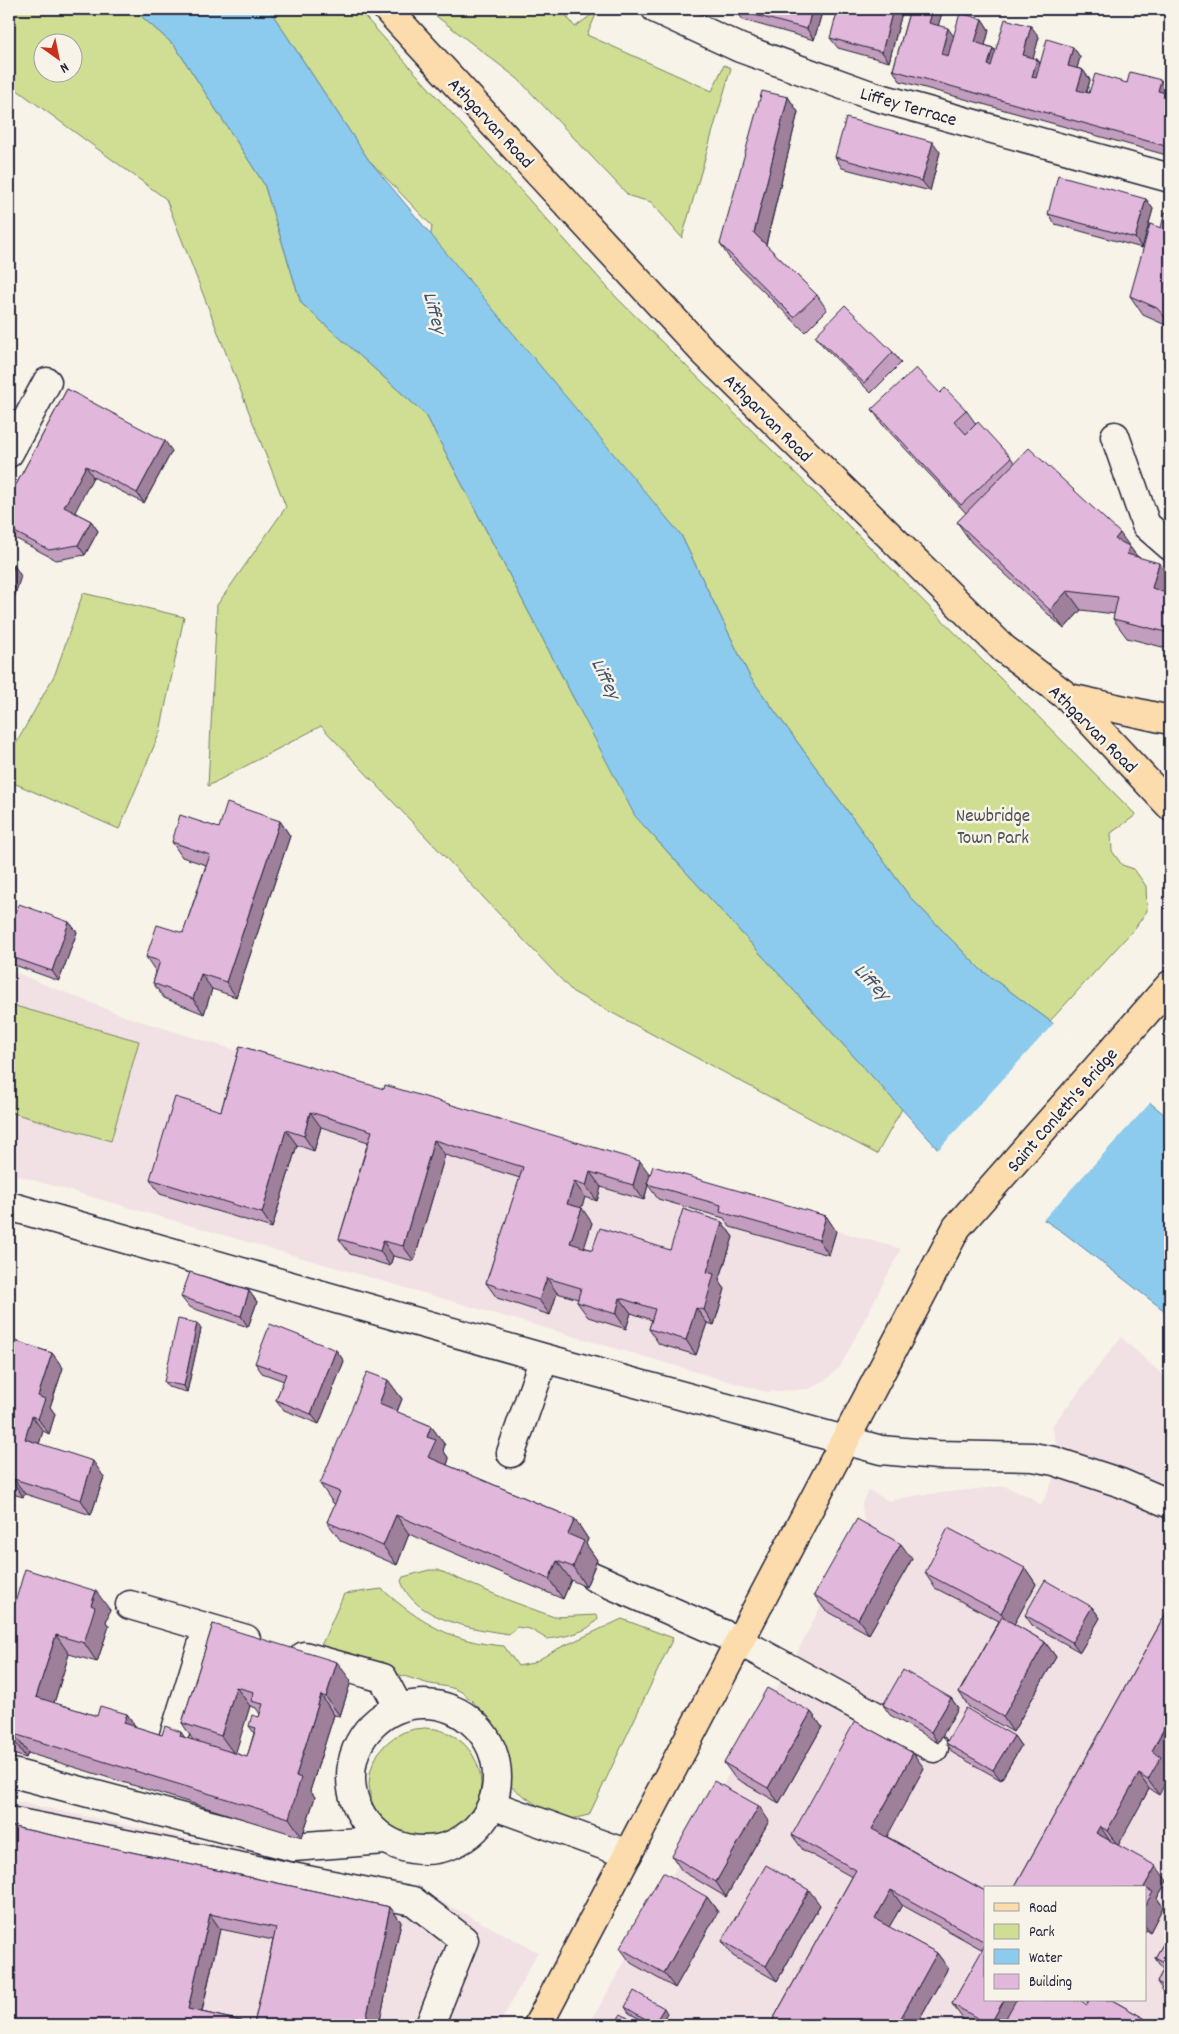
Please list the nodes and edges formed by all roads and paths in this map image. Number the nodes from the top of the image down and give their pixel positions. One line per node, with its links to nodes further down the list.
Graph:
1 (387, 9): 8 (main road, Athgarvan Road)
2 (656, 9): 3 (street, Liffey Terrace)
3 (1170, 178)
4 (46, 382): 6 (street)
5 (1115, 436): 7 (street)
6 (9, 453)
7 (1170, 546)
8 (1069, 698): 9 (main road); 10 (main road, Athgarvan Road)
9 (1170, 720)
10 (1170, 806)
11 (1168, 988): 14 (main road, Saint Conleth's Bridge)
12 (9, 1206): 13 (street)
13 (544, 1358): 14 (street); 15 (street)
14 (844, 1439): 16 (street); 20 (main road, Saint Conleth's Bridge)
15 (511, 1452)
16 (1170, 1504)
17 (594, 1578): 20 (street)
18 (130, 1604): 19 (street)
19 (207, 1629): 21 (street); 22 (street)
20 (739, 1641): 23 (street); 28 (main road, Saint Conleth's Bridge)
21 (399, 1708): 25 (street); 27 (street)
22 (172, 1739)
23 (934, 1748)
24 (9, 1772): 27 (street)
25 (492, 1805): 27 (street); 28 (street)
26 (9, 1820): 29 (street)
27 (385, 1840)
28 (628, 1854): 30 (main road, Saint Conleth's Bridge)
29 (430, 2025)
30 (538, 2025)

